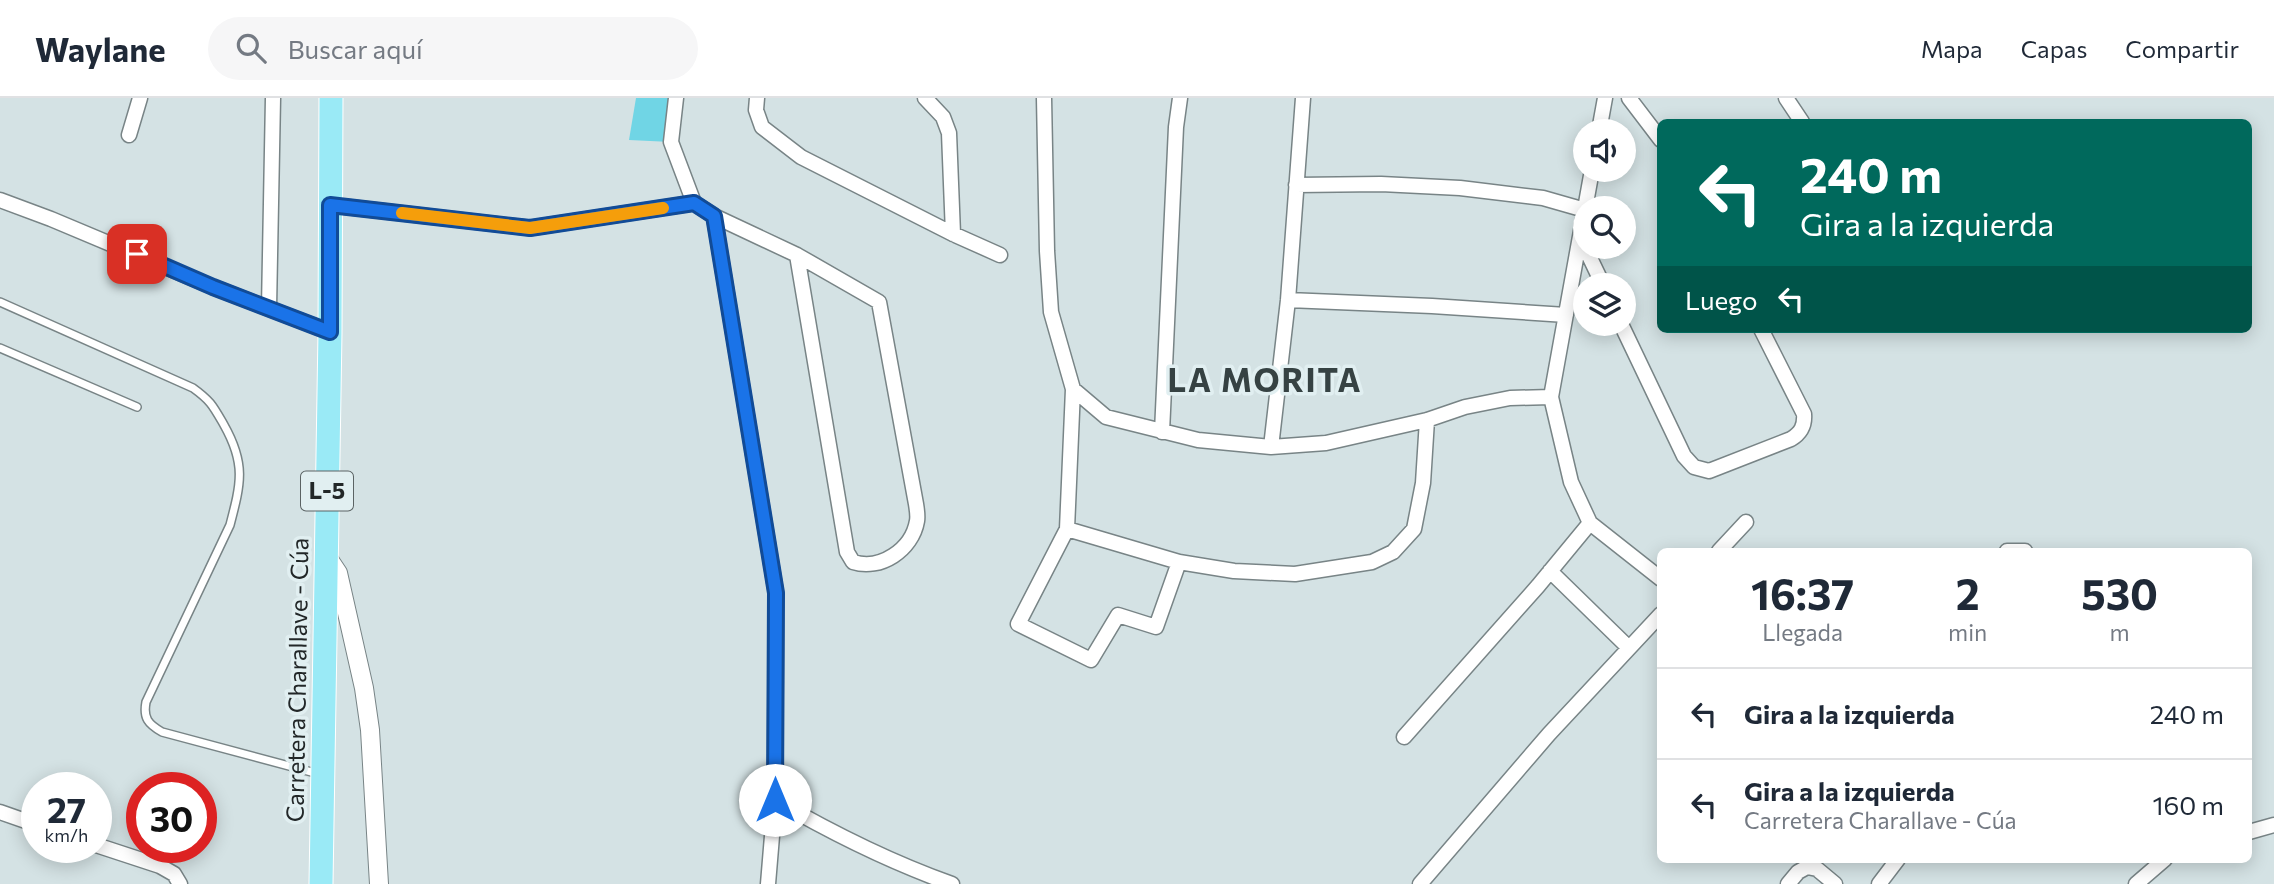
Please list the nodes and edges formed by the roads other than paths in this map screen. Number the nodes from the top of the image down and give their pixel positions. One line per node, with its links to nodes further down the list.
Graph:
1 (140, 98): 15 (street)
2 (273, 98): 29 (street)
3 (331, 98): 20 (highway, Carretera Charallave - Cúa / L-5)
4 (676, 98): 19 (street)
5 (757, 98): 23 (street)
6 (925, 98): 23 (street)
7 (1044, 98): 35 (street)
8 (1180, 98): 39 (street)
9 (1303, 98): 17 (street)
10 (1605, 98): 13 (street)
11 (1629, 98): 16 (street)
12 (1786, 98): 14 (street)
13 (1601, 119)
14 (1800, 119)
15 (129, 135)
16 (1657, 135)
17 (1296, 185): 21 (street); 27 (street)
18 (0, 201): 29 (street)
19 (694, 203): 20 (street); 22 (street)
20 (330, 205): 31 (highway, Carretera Charallave - Cúa / L-5)
21 (1573, 207)
22 (714, 216): 24 (street); 53 (street)
23 (953, 234): 25 (street)
24 (797, 255): 24 (street)
25 (1000, 255)
26 (1576, 259): 30 (street)
27 (1288, 300): 30 (street); 40 (street)
28 (0, 302): 52 (lane)
29 (270, 309): 31 (street)
30 (1566, 315): 36 (street)
31 (330, 332): 45 (highway, Carretera Charallave - Cúa / L-5)
32 (1763, 333): 33 (street)
33 (1627, 336)
34 (0, 348): 37 (lane)
35 (1073, 389): 39 (street); 43 (street)
36 (1551, 397): 38 (street); 42 (street)
37 (137, 407)
38 (1427, 420): 40 (street); 46 (street)
39 (1162, 432): 40 (street)
40 (1271, 447)
41 (1746, 522): 44 (street)
42 (1590, 523): 47 (street); 48 (street)
43 (1067, 529): 46 (street); 46 (street)
44 (1722, 548)
45 (326, 555): 52 (highway, Carretera Charallave - Cúa / L-5); 64 (street)
46 (1179, 562)
47 (1550, 571): 50 (street); 51 (street)
48 (1657, 576)
49 (1657, 618): 50 (street)
50 (1629, 648): 67 (street)
51 (1404, 737)
52 (323, 775): 63 (highway, Carretera Charallave - Cúa / L-5)
53 (775, 800): 65 (street); 66 (street)
54 (0, 812): 55 (street)
55 (21, 819)
56 (2274, 825): 57 (street)
57 (2252, 831)
58 (112, 850): 62 (street)
59 (1895, 863): 70 (street)
60 (2160, 863): 71 (street)
61 (1798, 864): 68 (street); 69 (street)
62 (180, 884)
63 (321, 884)
64 (379, 884)
65 (768, 884)
66 (952, 884)
67 (1420, 884)
68 (1788, 884)
69 (1835, 884)
70 (1879, 884)
71 (2136, 884)

